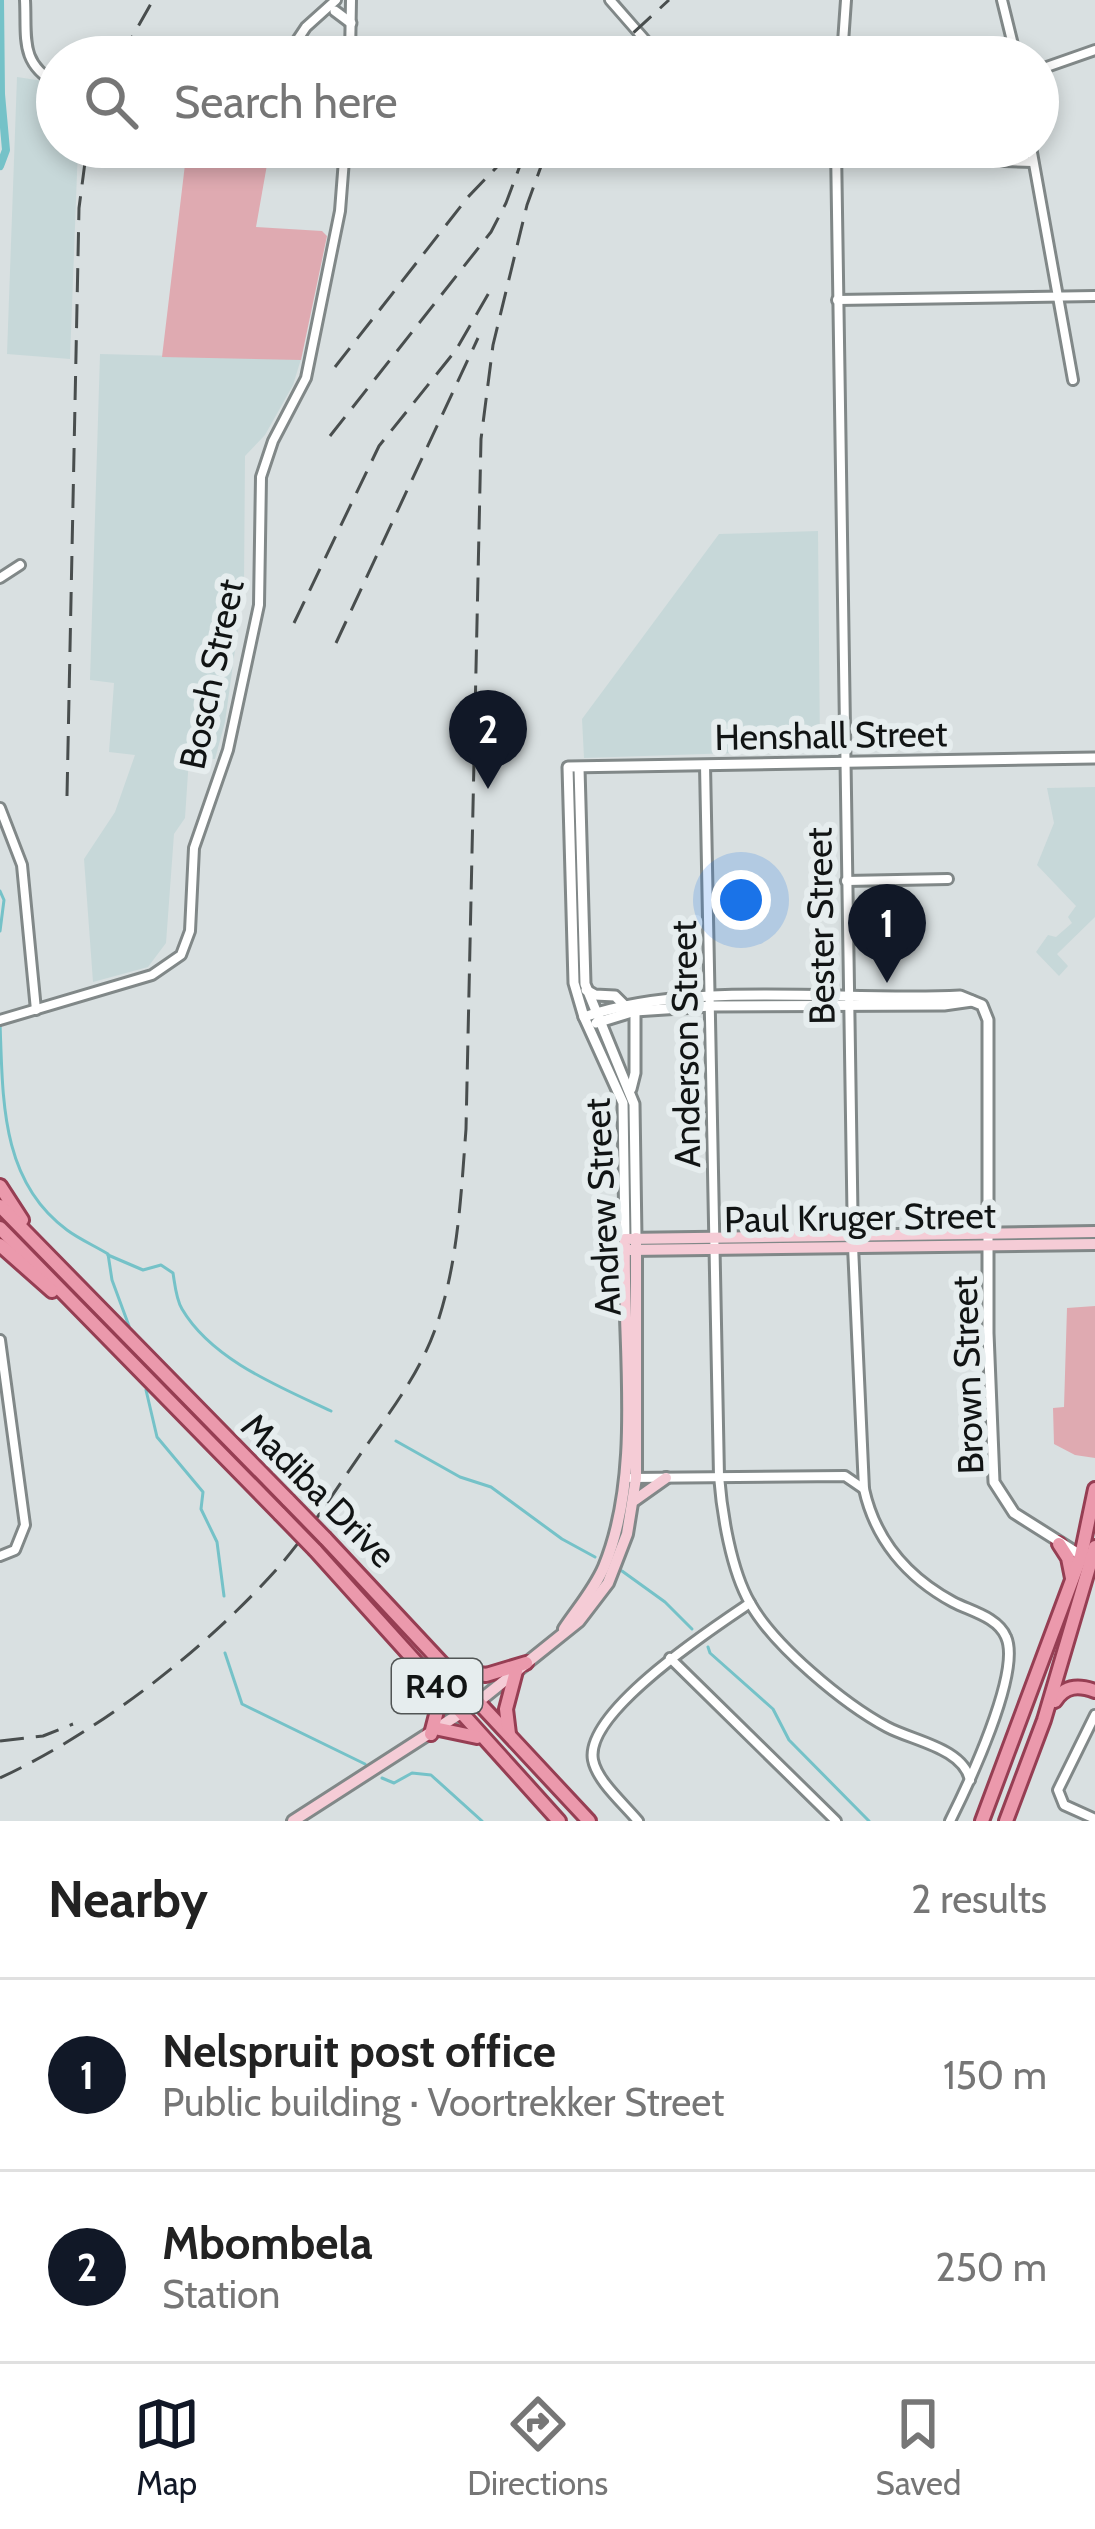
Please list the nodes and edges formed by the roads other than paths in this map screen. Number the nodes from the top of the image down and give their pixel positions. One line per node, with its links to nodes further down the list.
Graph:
1 (26, 0): 15 (street)
2 (350, 0): 6 (street); 7 (street)
3 (610, 0): 10 (street)
4 (846, 0): 11 (street)
5 (1002, 0): 12 (street)
6 (336, 5): 7 (street); 8 (street)
7 (351, 23): 9 (street)
8 (300, 36)
9 (351, 36)
10 (642, 36)
11 (843, 36)
12 (1011, 36)
13 (1095, 50): 14 (street)
14 (1059, 63)
15 (36, 69)
16 (343, 168): 36 (street, Bosch Street)
17 (836, 168): 20 (street, Bester Street)
18 (1034, 168): 21 (street)
19 (1095, 296): 21 (street)
20 (837, 300): 21 (street); 26 (street, Bester Street)
21 (1060, 300): 22 (street)
22 (1072, 380)
23 (20, 565): 24 (street)
24 (0, 578)
25 (1095, 758): 26 (street, Henshall Street)
26 (844, 763): 27 (street, Henshall Street); 31 (street, Bester Street)
27 (705, 765): 28 (street, Henshall Street); 33 (street, Anderson Street)
28 (574, 768): 32 (street, Andrew Street); 40 (street, Andrew Street)
29 (0, 808): 36 (street)
30 (948, 879): 31 (street)
31 (846, 881): 34 (street, Bester Street)
32 (586, 989): 35 (street); 38 (street, Andrew Street)
33 (711, 1001): 34 (street); 35 (street); 37 (street); 48 (street, Anderson Street)
34 (848, 1003): 46 (street, Brown Street); 47 (street, Bester Street)
35 (624, 1005): 38 (street)
36 (36, 1010): 39 (street, Bosch Street)
37 (635, 1011): 38 (street); 41 (street)
38 (599, 1017): 40 (street); 41 (street, Andrew Street)
39 (0, 1020)
40 (586, 1022): 49 (street, Andrew Street)
41 (631, 1090): 49 (street, Andrew Street)
42 (0, 1186): 52 (main road)
43 (0, 1206): 52 (main road, Madiba Drive / R40)
44 (0, 1228): 54 (main road, Madiba Drive / R40)
45 (1095, 1232): 46 (main road, Paul Kruger Street)
46 (990, 1239): 47 (main road, Paul Kruger Street); 50 (main road, Paul Kruger Street); 65 (street, Brown Street)
47 (853, 1241): 48 (main road, Paul Kruger Street); 55 (street, Bester Street)
48 (716, 1243): 49 (main road, Paul Kruger Street); 56 (street, Anderson Street)
49 (630, 1244): 58 (main road, Andrew Street)
50 (1095, 1244)
51 (0, 1245): 54 (main road)
52 (43, 1249): 64 (main road, Madiba Drive / R40, bridge)
53 (0, 1340): 66 (street)
54 (115, 1348): 64 (main road, Madiba Drive / R40, bridge)
55 (861, 1463): 57 (street); 60 (street, Bester Street)
56 (719, 1476): 57 (street); 59 (street); 69 (street, Anderson Street)
57 (845, 1476): 60 (street)
58 (630, 1478): 59 (street); 62 (main road, Andrew Street); 70 (main road, Andrew Street)
59 (666, 1478): 62 (main road)
60 (864, 1489): 83 (street, Bester Street)
61 (1095, 1489): 63 (main road)
62 (633, 1501): 70 (main road, Andrew Street)
63 (1087, 1528): 65 (main road); 67 (main road)
64 (320, 1544): 73 (main road, Madiba Drive / R40); 74 (main road, Madiba Drive / R40)
65 (1058, 1544): 67 (street, Brown Street); 68 (main road)
66 (0, 1556)
67 (1091, 1557): 68 (main road)
68 (1084, 1581): 79 (main road); 93 (main road)
69 (750, 1603): 71 (street); 84 (street, Anderson Street)
70 (564, 1629): 72 (main road, Andrew Street)
71 (670, 1658): 90 (street); 91 (street)
72 (521, 1667): 73 (main road); 76 (main road, Andrew Street); 81 (main road)
73 (447, 1669): 76 (main road, Madiba Drive / R40)
74 (433, 1682): 77 (main road, Madiba Drive / R40); 80 (main road)
75 (1095, 1691): 79 (main road)
76 (478, 1702): 77 (main road, Andrew Street); 81 (main road, Madiba Drive / R40)
77 (460, 1714): 80 (main road, Andrew Street); 82 (main road, Madiba Drive / R40)
78 (1095, 1715): 86 (street)
79 (1045, 1720): 94 (main road)
80 (435, 1732): 82 (main road); 87 (main road, Andrew Street)
81 (510, 1737): 89 (main road, Madiba Drive / R40)
82 (484, 1739): 88 (main road, Madiba Drive / R40)
83 (985, 1744): 84 (street); 85 (street)
84 (960, 1760): 85 (street)
85 (970, 1781): 92 (street)
86 (1095, 1819)
87 (296, 1820)
88 (559, 1821)
89 (589, 1821)
90 (638, 1821)
91 (836, 1821)
92 (950, 1821)
93 (982, 1821)
94 (1006, 1821)

